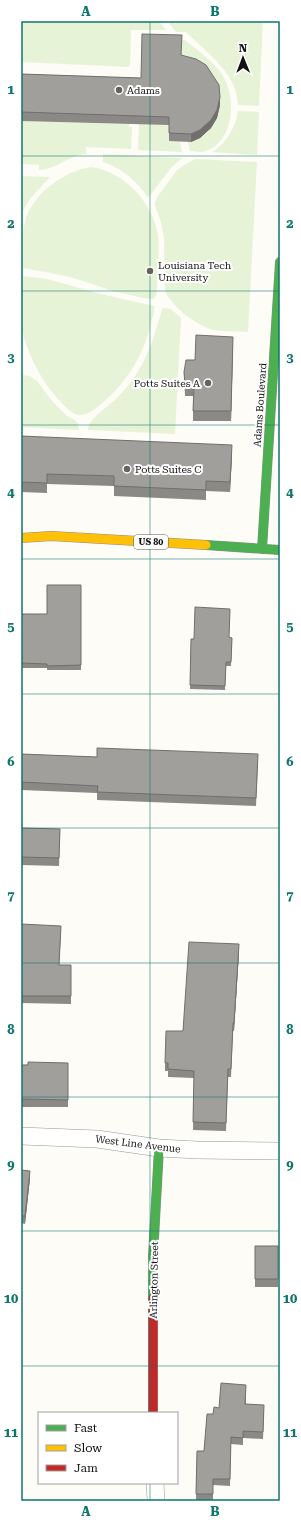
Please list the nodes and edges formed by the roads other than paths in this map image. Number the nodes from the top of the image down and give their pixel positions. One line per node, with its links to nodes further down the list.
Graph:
1 (280, 262): 3 (street, Adams Boulevard)
2 (21, 538): 3 (street, US 80)
3 (262, 549): 4 (street, US 80)
4 (280, 550)
5 (21, 1136): 6 (street, West Line Avenue)
6 (159, 1148): 7 (street, West Line Avenue); 8 (street, Arlington Street)
7 (280, 1151)
8 (154, 1412)
9 (155, 1484): 10 (street)
10 (156, 1501)

